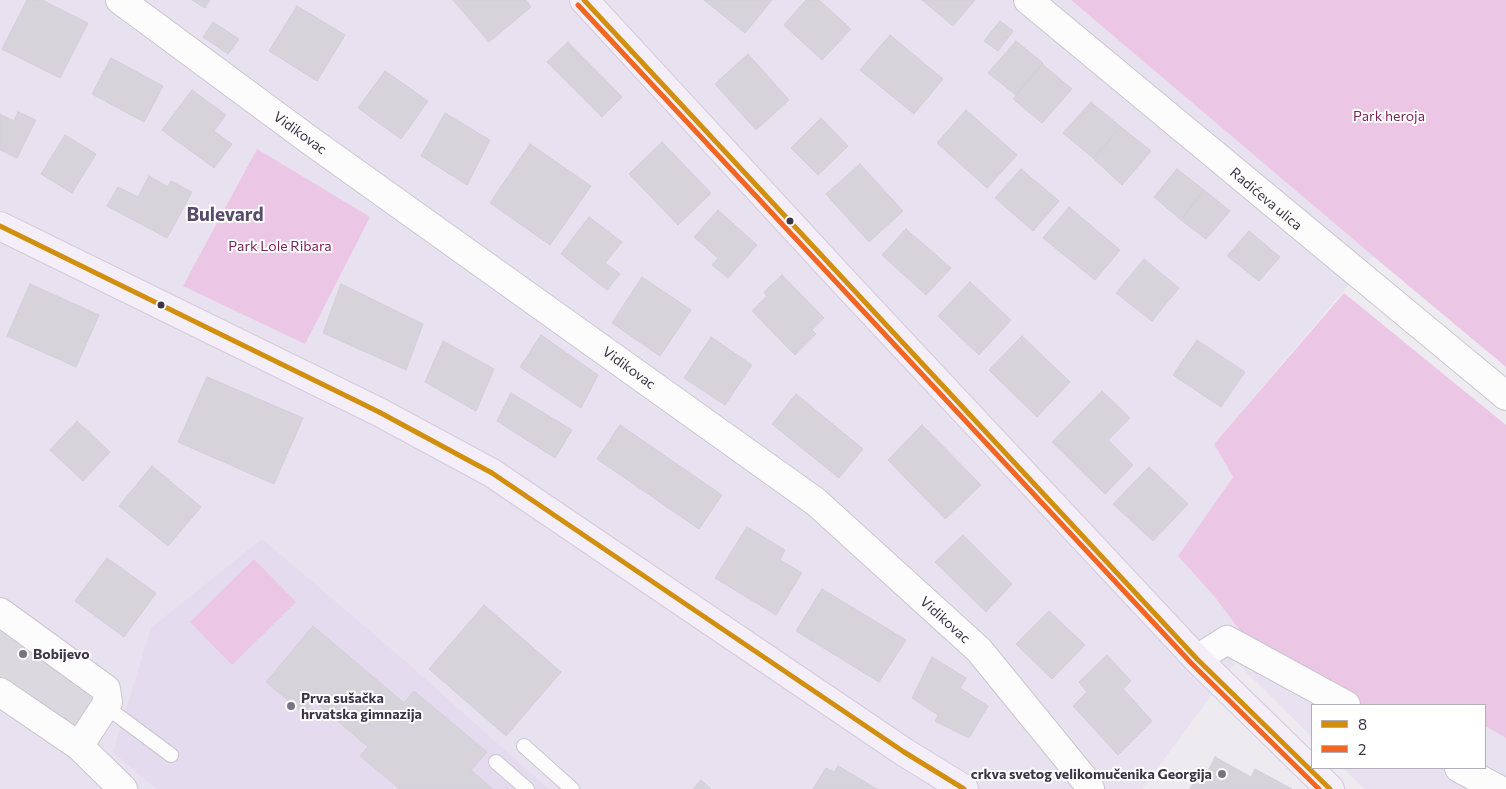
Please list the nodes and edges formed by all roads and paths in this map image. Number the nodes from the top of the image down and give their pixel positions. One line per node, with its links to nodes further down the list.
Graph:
1 (120, 0): 20 (street, Vidikovac)
2 (584, 0): 7 (street)
3 (1028, 0): 5 (street, Radićeva ulica)
4 (0, 226): 19 (street)
5 (1506, 396)
6 (0, 612): 10 (street)
7 (1197, 659): 9 (street); 21 (street)
8 (0, 692): 11 (street)
9 (1344, 704)
10 (105, 706): 11 (street); 13 (lane)
11 (79, 746): 16 (street)
12 (524, 746): 18 (lane)
13 (171, 755)
14 (496, 762): 17 (lane)
15 (1461, 769): 22 (street)
16 (123, 789)
17 (527, 789)
18 (572, 789)
19 (964, 789)
20 (1090, 789)
21 (1330, 789)
22 (1498, 789)

